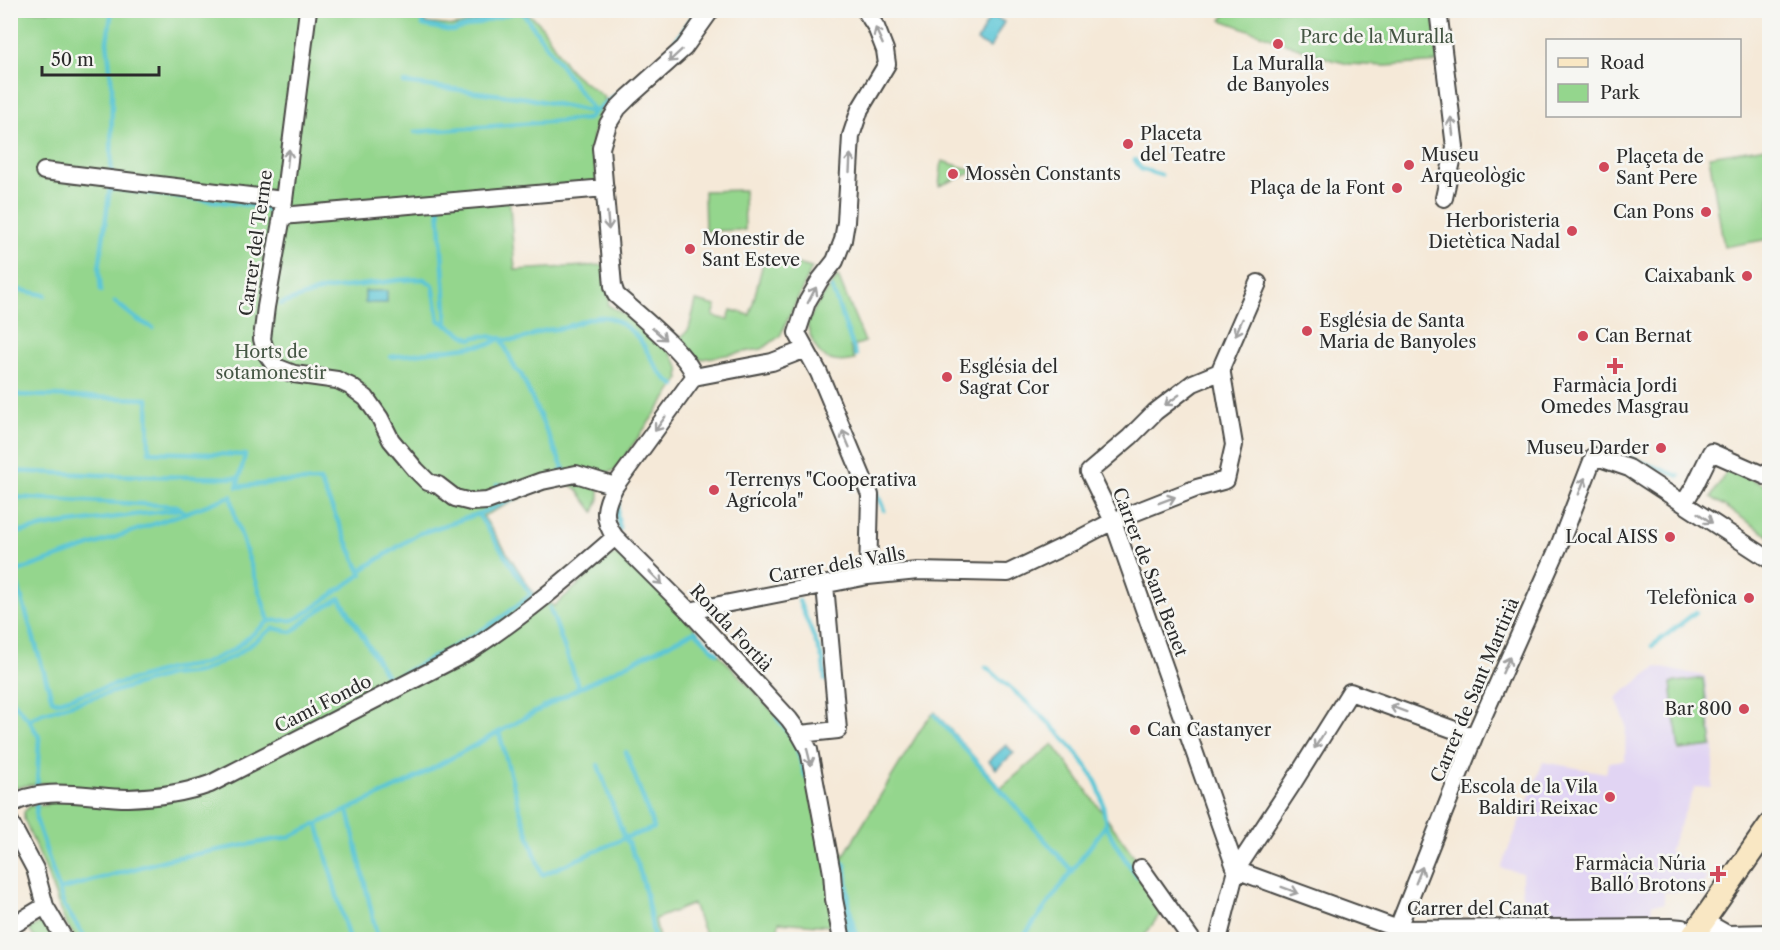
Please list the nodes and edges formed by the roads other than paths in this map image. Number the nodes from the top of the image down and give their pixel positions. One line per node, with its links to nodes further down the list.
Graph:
1 (308, 10): 8 (street, Carrer del Terme, one-way to 1)
2 (711, 10): 6 (street, one-way to 6)
3 (865, 10): 10 (street, one-way to 3)
4 (1438, 10): 7 (street, one-way to 4)
5 (44, 171): 8 (street)
6 (605, 188): 8 (street); 12 (street, one-way to 12)
7 (1444, 198)
8 (283, 208): 14 (street, Carrer del Terme)
9 (1258, 283): 11 (street, one-way to 11)
10 (806, 349): 12 (street); 19 (street, one-way to 10)
11 (1222, 371): 16 (street, Carrer de Sant Benet, one-way to 16); 16 (street, Carrer dels Valls, one-way to 11)
12 (694, 377): 14 (street, Ronda Fortià, one-way to 14)
13 (1770, 478): 15 (street)
14 (615, 486): 17 (street, Ronda Fortià)
15 (1684, 503): 18 (street, one-way to 18); 23 (street, Carrer de Sant Martirià, one-way to 15)
16 (1113, 521): 19 (street, Carrer dels Valls); 28 (street, Carrer de Sant Benet)
17 (615, 537): 21 (street, Ronda Fortià, one-way to 21); 24 (street, Camí Fondo)
18 (1770, 560)
19 (868, 576): 20 (street, Carrer dels Valls)
20 (825, 585): 21 (street, Carrer dels Valls); 22 (street)
21 (689, 611): 22 (street, Ronda Fortià)
22 (800, 734): 35 (street, Ronda Fortià, one-way to 35)
23 (1474, 737): 28 (street, one-way to 28); 33 (street, Carrer de Sant Martirià, one-way to 23)
24 (10, 805)
25 (10, 822): 29 (street)
26 (1770, 825): 31 (main road)
27 (1141, 868): 36 (street)
28 (1236, 870): 33 (street, Carrer del Canat, one-way to 33); 37 (street)
29 (45, 906): 30 (street); 34 (street)
30 (10, 927)
31 (1696, 932): 32 (street, Carrer del Canat); 33 (street, Carrer del Canat)
32 (1770, 933)
33 (1396, 934)
34 (65, 939)
35 (842, 939)
36 (1192, 939)
37 (1218, 939)

